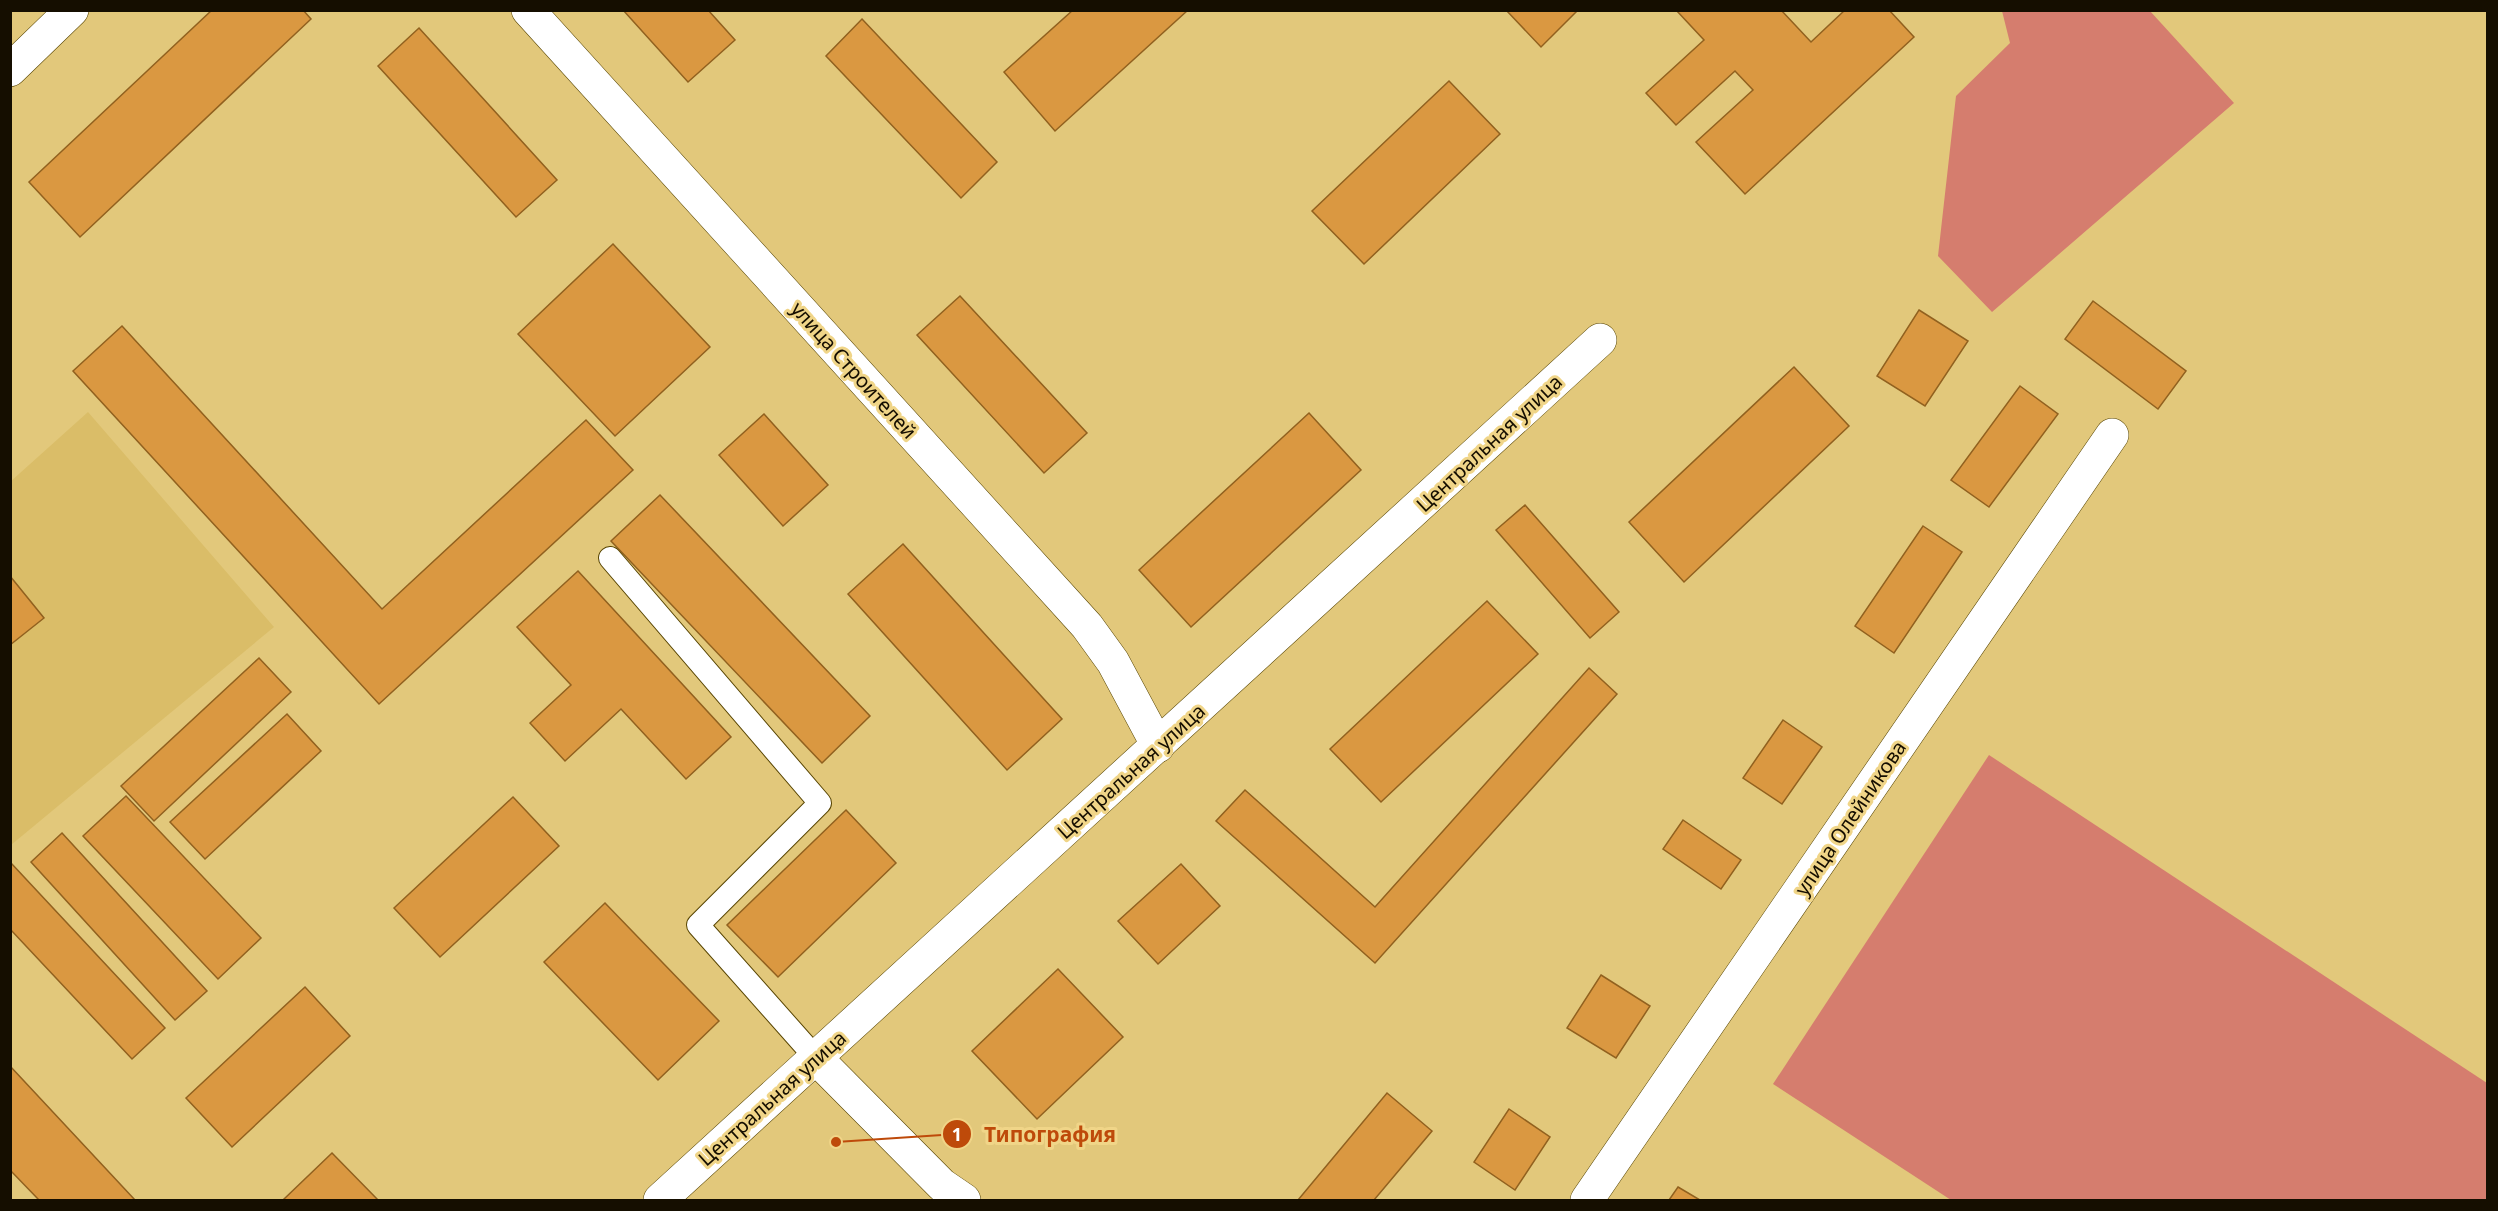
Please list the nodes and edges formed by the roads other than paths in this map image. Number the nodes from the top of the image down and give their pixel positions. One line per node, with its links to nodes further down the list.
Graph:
1 (72, 10): 3 (street)
2 (528, 10): 7 (street, улица Строителей)
3 (10, 70)
4 (1600, 340): 7 (street, Центральная улица)
5 (2112, 435): 11 (street, улица Олейникова)
6 (610, 558): 8 (lane)
7 (1158, 746): 8 (street, Центральная улица)
8 (816, 1058): 9 (street, Центральная улица); 10 (street)
9 (660, 1200)
10 (964, 1200)
11 (1587, 1200)

